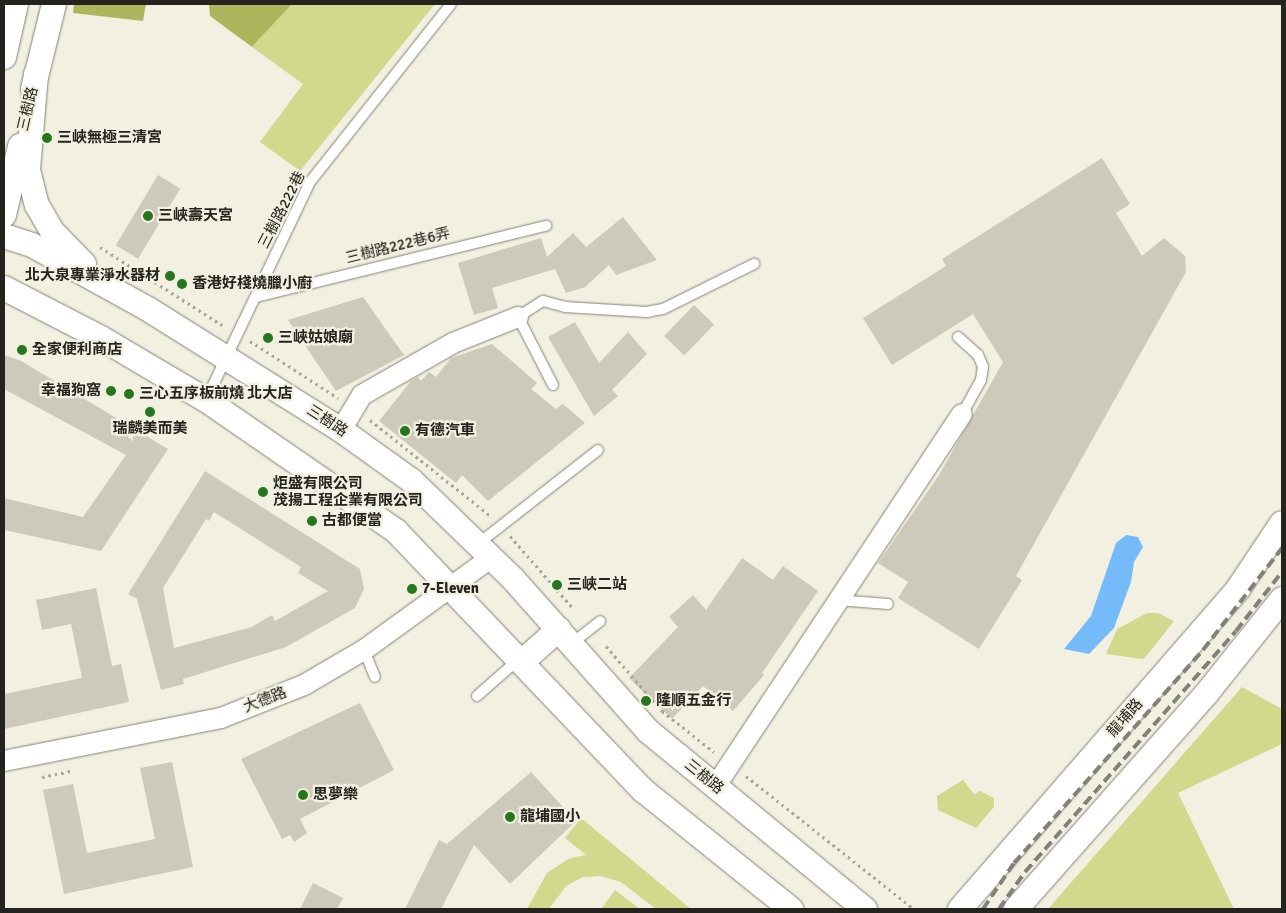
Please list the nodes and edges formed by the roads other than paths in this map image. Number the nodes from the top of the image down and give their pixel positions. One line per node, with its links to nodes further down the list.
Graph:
1 (16, 4): 4 (street)
2 (54, 4): 5 (street, 三樹路)
3 (451, 4): 11 (lane, 三樹路222巷)
4 (4, 57)
5 (36, 74): 6 (street, 三樹路); 12 (street)
6 (4, 215)
7 (546, 226): 11 (lane, 三樹路222巷6弄)
8 (4, 236): 12 (street, 三樹路)
9 (754, 264): 13 (lane)
10 (4, 288): 17 (street)
11 (256, 296): 15 (lane, 三樹路222巷)
12 (148, 309): 15 (street, 三樹路)
13 (518, 317): 16 (lane); 19 (street)
14 (958, 337): 18 (lane)
15 (226, 358): 17 (lane, 三樹路222巷); 19 (street, 三樹路)
16 (553, 385)
17 (206, 400): 23 (street)
18 (962, 414): 24 (street)
19 (341, 430): 22 (street, 三樹路)
20 (598, 450): 22 (lane)
21 (1282, 523): 37 (street, 龍埔路)
22 (486, 550): 23 (street, 大德路); 28 (street, 三樹路)
23 (454, 588): 29 (street, 大德路); 30 (street)
24 (836, 599): 26 (lane); 34 (street)
25 (1282, 599): 38 (street)
26 (888, 604)
27 (600, 621): 28 (lane)
28 (565, 636): 30 (street); 34 (street, 三樹路)
29 (364, 650): 31 (lane); 33 (street, 大德路)
30 (522, 660): 32 (lane); 35 (street)
31 (375, 677)
32 (477, 696)
33 (4, 761)
34 (715, 787): 36 (street, 三樹路)
35 (791, 909)
36 (865, 909)
37 (960, 909)
38 (1016, 909)

